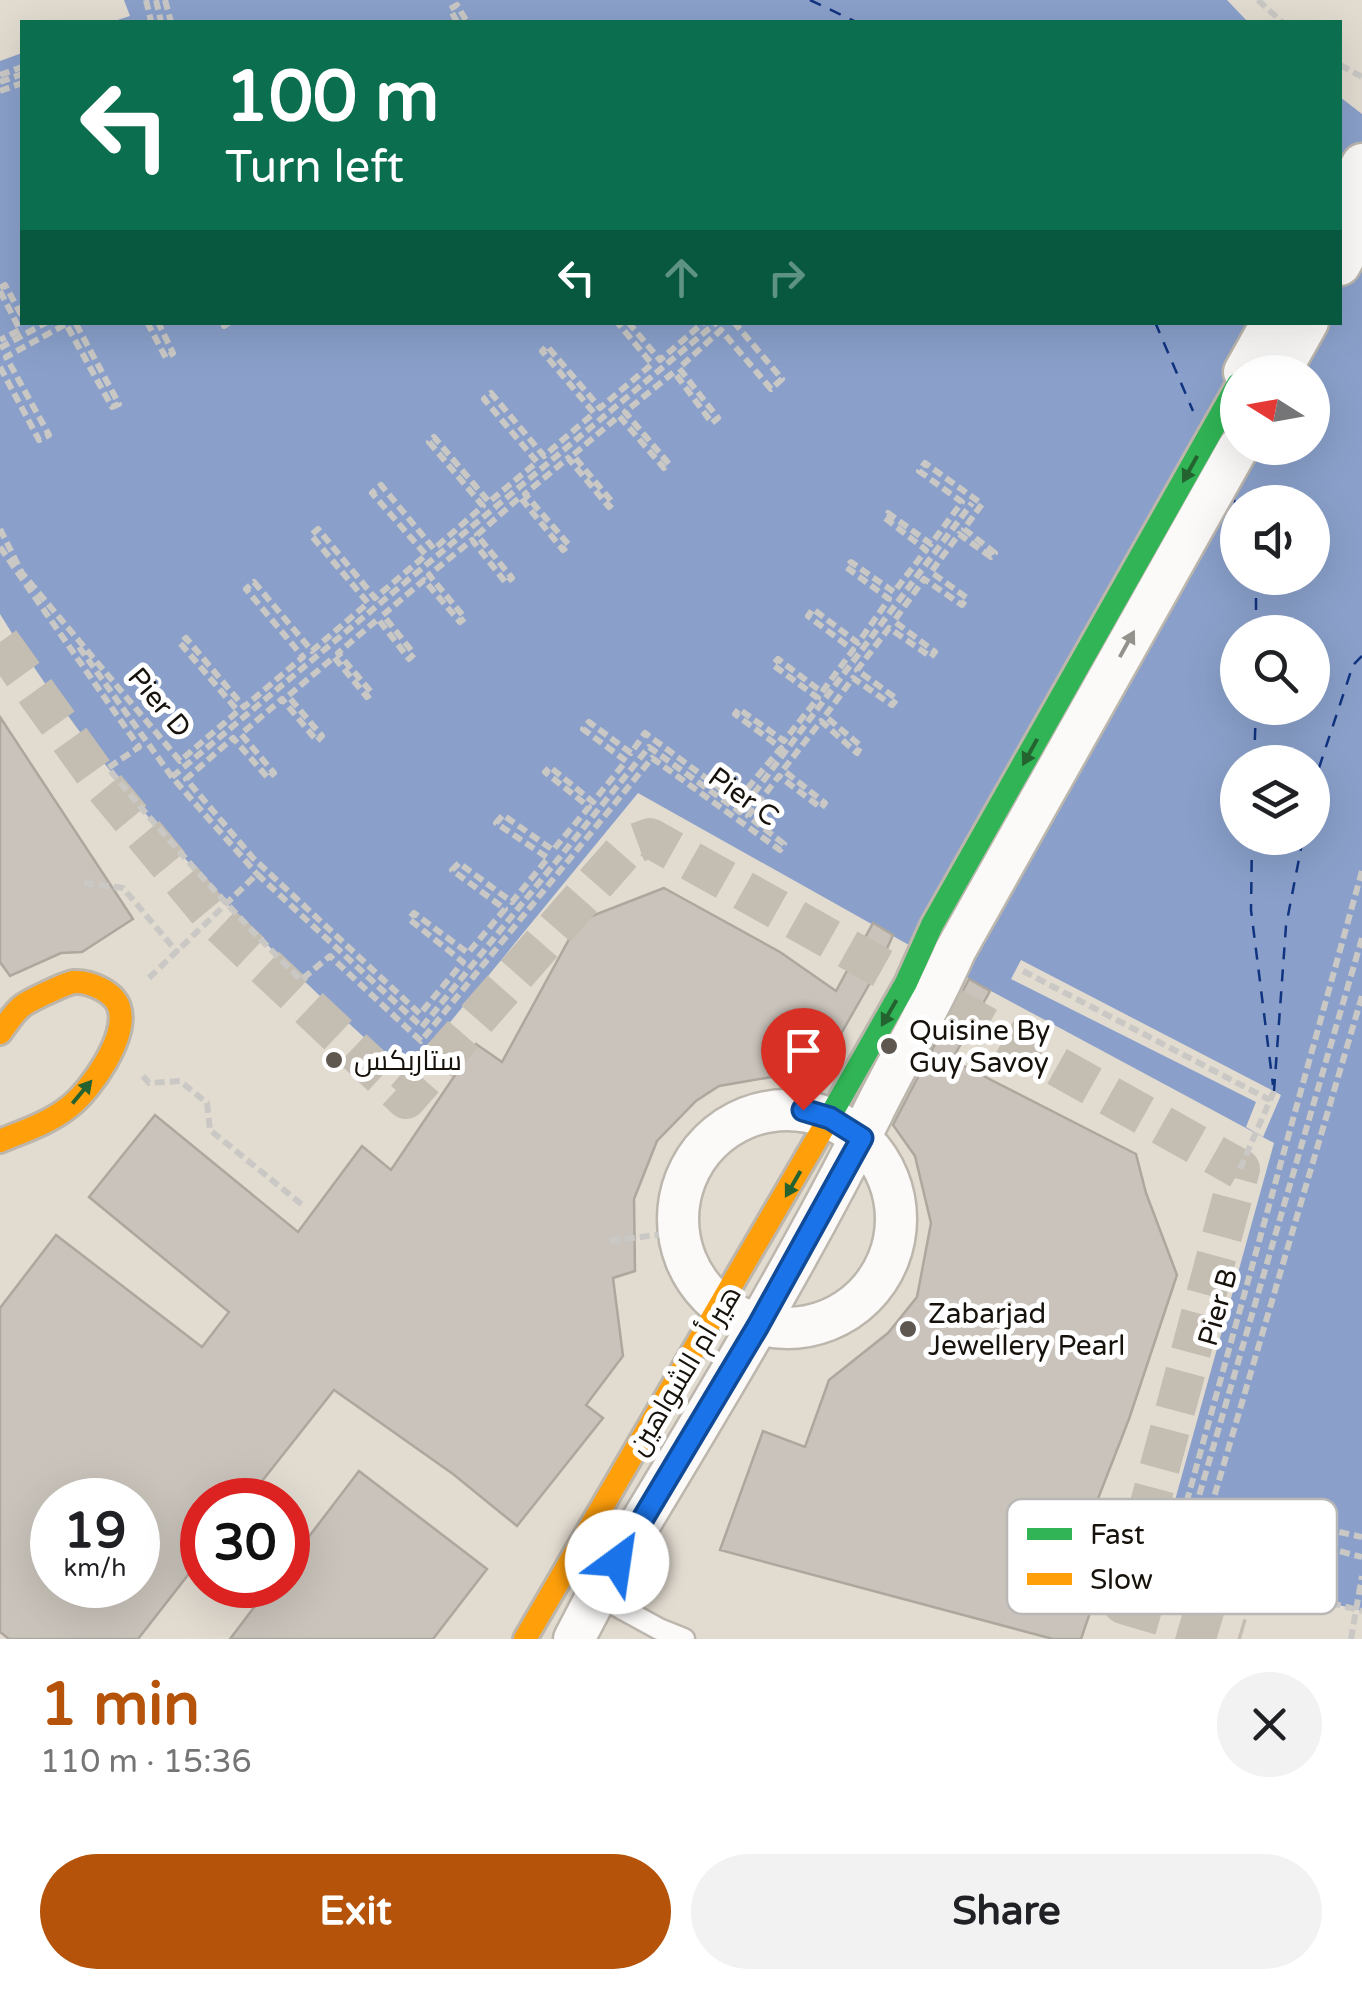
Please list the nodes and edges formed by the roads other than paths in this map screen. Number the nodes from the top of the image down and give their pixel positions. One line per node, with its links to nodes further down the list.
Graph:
1 (1362, 164): 2 (street)
2 (1342, 199)
3 (1362, 226): 4 (street)
4 (1342, 261)
5 (1270, 325): 7 (street)
6 (1306, 325): 8 (street)
7 (1254, 355)
8 (1290, 355)
9 (1220, 418): 11 (street, one-way to 11)
10 (1228, 465): 11 (street, one-way to 10)
11 (946, 934): 13 (street)
12 (0, 1033): 14 (street, one-way to 12)
13 (851, 1117): 15 (street, هير أم الشواهين, one-way to 15); 15 (street); 16 (street, هير أم الشواهين); 16 (street)
14 (6, 1127)
15 (722, 1308): 16 (street); 17 (street, هير أم الشواهين)
16 (758, 1326): 18 (street, هير أم الشواهين)
17 (561, 1576): 18 (street); 19 (street, هير أم الشواهين)
18 (597, 1595): 20 (street, هير أم الشواهين); 21 (lane)
19 (525, 1639)
20 (574, 1639)
21 (684, 1639)

